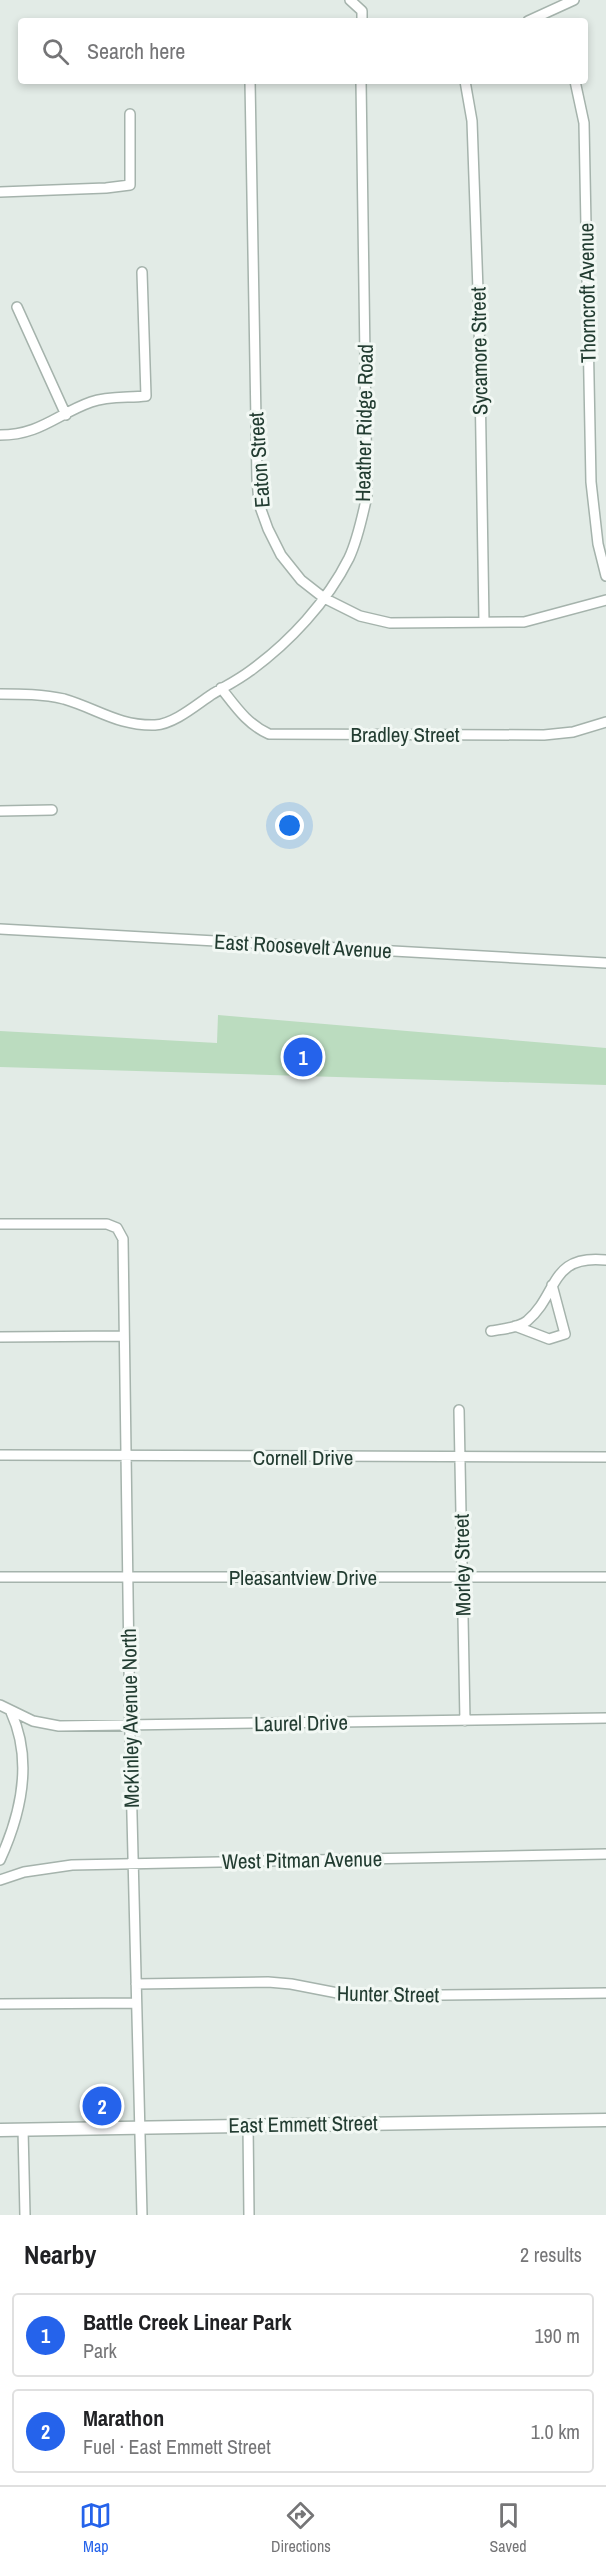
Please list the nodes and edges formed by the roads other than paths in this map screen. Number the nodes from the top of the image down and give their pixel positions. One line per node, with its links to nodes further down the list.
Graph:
1 (350, 0): 4 (street)
2 (574, 0): 3 (street)
3 (548, 10): 5 (street); 6 (street)
4 (362, 18)
5 (533, 18)
6 (551, 18)
7 (250, 84): 18 (street, Eaton Street)
8 (361, 84): 18 (street, Heather Ridge Road)
9 (465, 84): 20 (street, Sycamore Street)
10 (576, 84): 17 (street, Thorncroft Avenue)
11 (130, 114): 12 (street)
12 (0, 192)
13 (142, 272): 15 (street)
14 (17, 307): 15 (street)
15 (66, 415): 16 (street)
16 (0, 435)
17 (606, 576)
18 (324, 598): 20 (street, Eaton Street); 21 (street, Heather Ridge Road)
19 (606, 600): 20 (street, Eaton Street)
20 (484, 622)
21 (221, 688): 22 (street, Heather Ridge Road); 23 (street, Bradley Street)
22 (0, 694)
23 (606, 722)
24 (52, 810): 25 (street)
25 (0, 811)
26 (0, 929): 27 (street, East Roosevelt Avenue)
27 (606, 963)
28 (0, 1224): 33 (street, McKinley Avenue North)
29 (606, 1260): 30 (street)
30 (552, 1285): 31 (street); 31 (street)
31 (515, 1326): 32 (street)
32 (491, 1331)
33 (124, 1336): 34 (street); 37 (street, McKinley Avenue North)
34 (0, 1337)
35 (459, 1410): 38 (street, Morley Street)
36 (0, 1455): 37 (street, Cornell Drive)
37 (126, 1456): 38 (street, Cornell Drive); 40 (street, McKinley Avenue North)
38 (460, 1457): 39 (street, Cornell Drive); 43 (street, Morley Street)
39 (606, 1457)
40 (128, 1576): 41 (street, Pleasantview Drive); 43 (street, Pleasantview Drive); 48 (street, McKinley Avenue North)
41 (0, 1577)
42 (606, 1577): 43 (street, Pleasantview Drive)
43 (462, 1578): 47 (street, Morley Street)
44 (0, 1705): 45 (street, Laurel Drive)
45 (11, 1712): 48 (street, Laurel Drive); 50 (street)
46 (606, 1718): 47 (street, Laurel Drive)
47 (465, 1721): 48 (street, Laurel Drive)
48 (130, 1726): 51 (street, McKinley Avenue North)
49 (606, 1854): 51 (street, West Pitman Avenue)
50 (0, 1860)
51 (133, 1863): 52 (street, West Pitman Avenue); 53 (street, McKinley Avenue North)
52 (0, 1880)
53 (136, 1984): 54 (street, Hunter Street); 55 (street, McKinley Avenue North)
54 (606, 1993)
55 (136, 2003): 56 (street); 59 (street, McKinley Avenue North)
56 (0, 2004)
57 (606, 2120): 58 (street, East Emmett Street)
58 (248, 2124): 59 (street, East Emmett Street); 64 (street)
59 (140, 2126): 60 (street, East Emmett Street); 63 (street, McKinley Avenue North)
60 (22, 2129): 61 (street, East Emmett Street); 62 (street)
61 (0, 2130)
62 (25, 2215)
63 (142, 2215)
64 (249, 2215)

